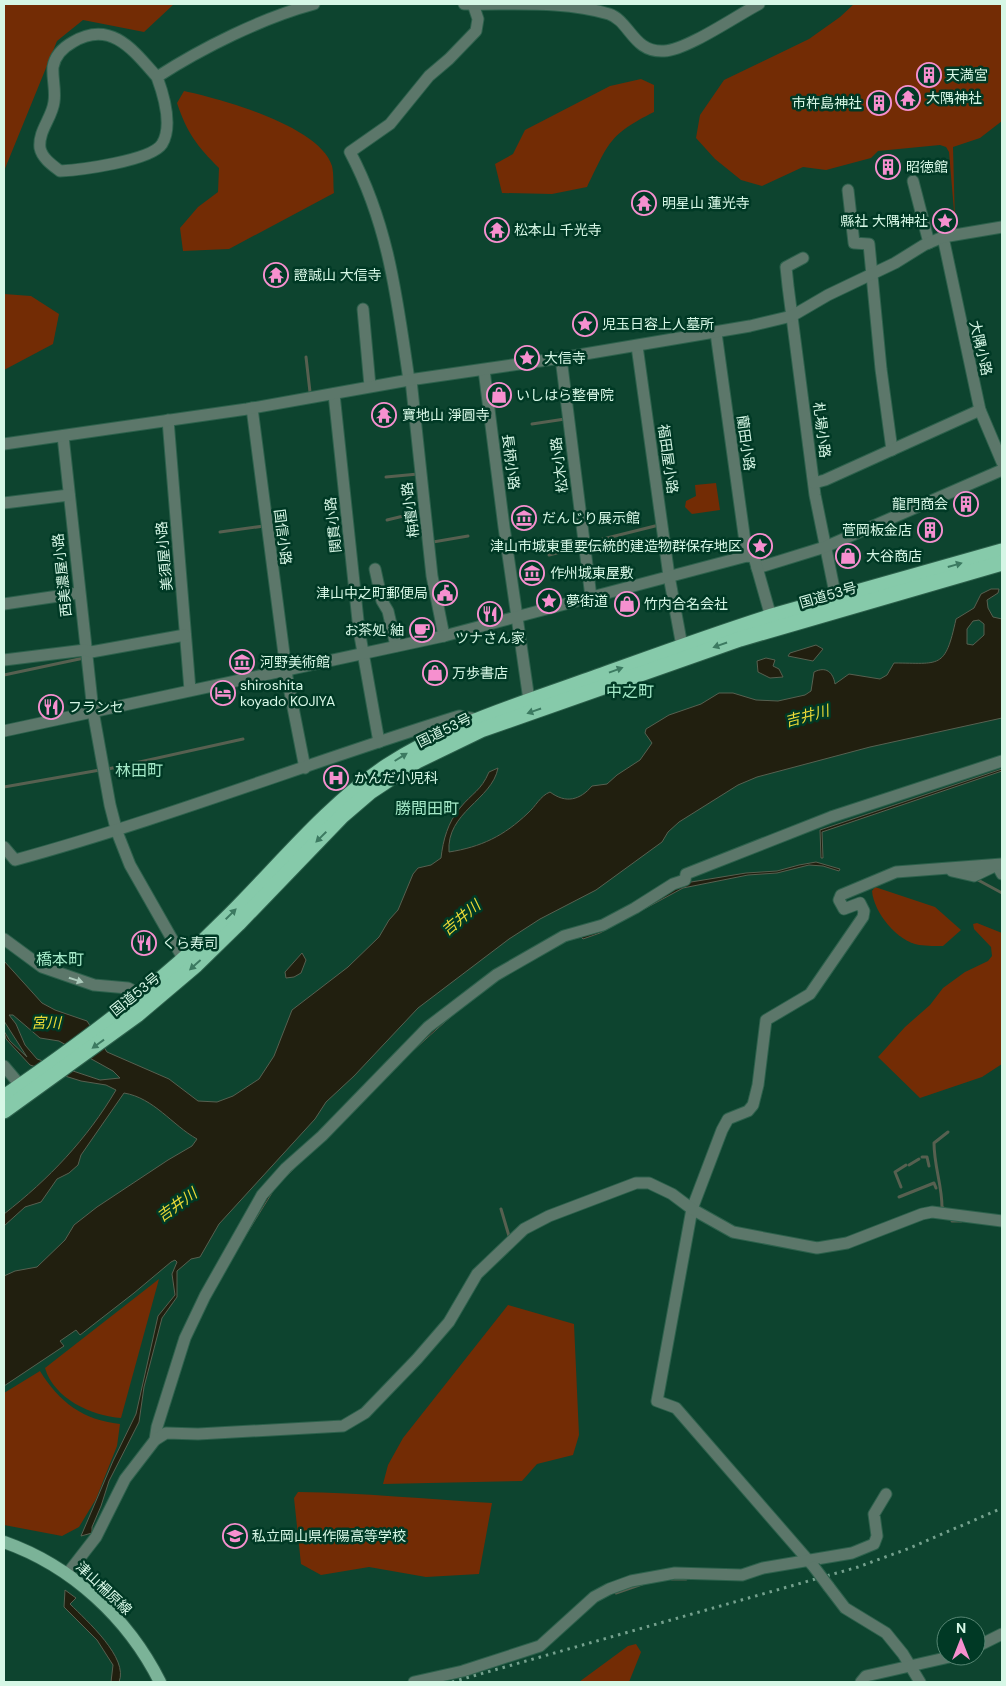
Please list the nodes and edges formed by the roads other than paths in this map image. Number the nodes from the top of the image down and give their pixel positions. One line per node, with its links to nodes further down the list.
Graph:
1 (314, 4): 5 (street)
2 (464, 4): 3 (street)
3 (473, 4): 4 (street); 19 (street, 栴檀小路)
4 (759, 4)
5 (158, 77): 5 (street)
6 (912, 181): 10 (street)
7 (848, 190): 12 (street)
8 (1002, 227): 9 (street)
9 (943, 237): 10 (street); 23 (street, 大隅小路)
10 (929, 243): 12 (street)
11 (803, 258): 14 (street, 札場小路)
12 (871, 274): 14 (street); 27 (street)
13 (362, 309): 20 (street)
14 (792, 316): 15 (street); 30 (street, 札場小路)
15 (716, 333): 16 (street); 35 (street, 蘭田小路)
16 (637, 346): 17 (street); 39 (street, 福田屋小路)
17 (561, 358): 18 (street); 41 (street, 松木小路)
18 (484, 370): 19 (street); 44 (street, 長柄小路)
19 (410, 380): 20 (street); 47 (street, 栴檀小路)
20 (370, 386): 21 (street)
21 (334, 394): 22 (street); 51 (street, 関貫小路)
22 (252, 408): 24 (street); 53 (street, 国信小路)
23 (980, 410): 27 (street); 28 (street, 大隅小路)
24 (168, 420): 25 (street); 46 (street, 美須屋小路)
25 (64, 436): 26 (street); 31 (street, 西美濃屋小路)
26 (4, 444)
27 (892, 450): 30 (street)
28 (1002, 462)
29 (1002, 470): 33 (street)
30 (814, 483): 33 (street, 札場小路)
31 (69, 496): 32 (street); 40 (street, 西美濃屋小路)
32 (4, 503)
33 (825, 547): 37 (street); 42 (street, 札場小路)
34 (1002, 551): 42 (highway, 国道53号, one-way to 34)
35 (747, 556): 37 (street); 39 (street)
36 (1002, 563): 45 (highway, 国道53号)
37 (757, 568): 45 (street)
38 (374, 569): 48 (street)
39 (669, 576): 41 (street); 49 (street, 福田屋小路)
40 (79, 593): 43 (street); 50 (street, 西美濃屋小路)
41 (591, 598): 44 (street)
42 (836, 598): 45 (highway, 国道53号)
43 (4, 604)
44 (517, 617): 47 (street); 55 (street, 長柄小路)
45 (772, 623): 49 (highway, 国道53号); 67 (highway, 国道53号, one-way to 67)
46 (185, 635): 50 (street); 54 (street, 美須屋小路)
47 (444, 636): 48 (street)
48 (396, 646): 51 (street)
49 (682, 646): 55 (highway, 国道53号, one-way to 49)
50 (85, 650): 52 (street); 56 (street, 西美濃屋小路)
51 (362, 653): 53 (street); 59 (street, 関貫小路)
52 (4, 660)
53 (286, 669): 54 (street); 61 (street, 国信小路)
54 (190, 690): 56 (street)
55 (529, 700): 57 (highway, 国道53号)
56 (92, 711): 58 (street); 62 (street, 西美濃屋小路)
57 (476, 719): 59 (street); 66 (highway, 国道53号, one-way to 57)
58 (4, 731)
59 (379, 742): 61 (street)
60 (1002, 761): 74 (street)
61 (306, 768): 62 (street)
62 (117, 832): 63 (street); 66 (street, 西美濃屋小路)
63 (4, 847)
64 (1000, 867): 72 (street)
65 (4, 939): 67 (street, one-way to 67)
66 (184, 960): 67 (highway, 国道53号)
67 (145, 1000): 69 (highway, 国道53号)
68 (4, 1066): 69 (street)
69 (27, 1088): 70 (highway, 国道53号); 71 (highway, 国道53号)
70 (4, 1097)
71 (4, 1111)
72 (692, 1209): 73 (street); 74 (street); 77 (street)
73 (1002, 1221)
74 (155, 1440): 78 (street)
75 (886, 1494): 77 (street)
76 (4, 1542): 78 (main road, 津山柵原線)
77 (812, 1564): 82 (street, bridge); 83 (street)
78 (68, 1573): 84 (main road, 津山柵原線)
79 (1002, 1634): 80 (street)
80 (986, 1642)
81 (936, 1660): 82 (street)
82 (910, 1666): 87 (street); 88 (street)
83 (463, 1671): 85 (street); 86 (street)
84 (160, 1682)
85 (414, 1682)
86 (468, 1682)
87 (861, 1682)
88 (920, 1682)

